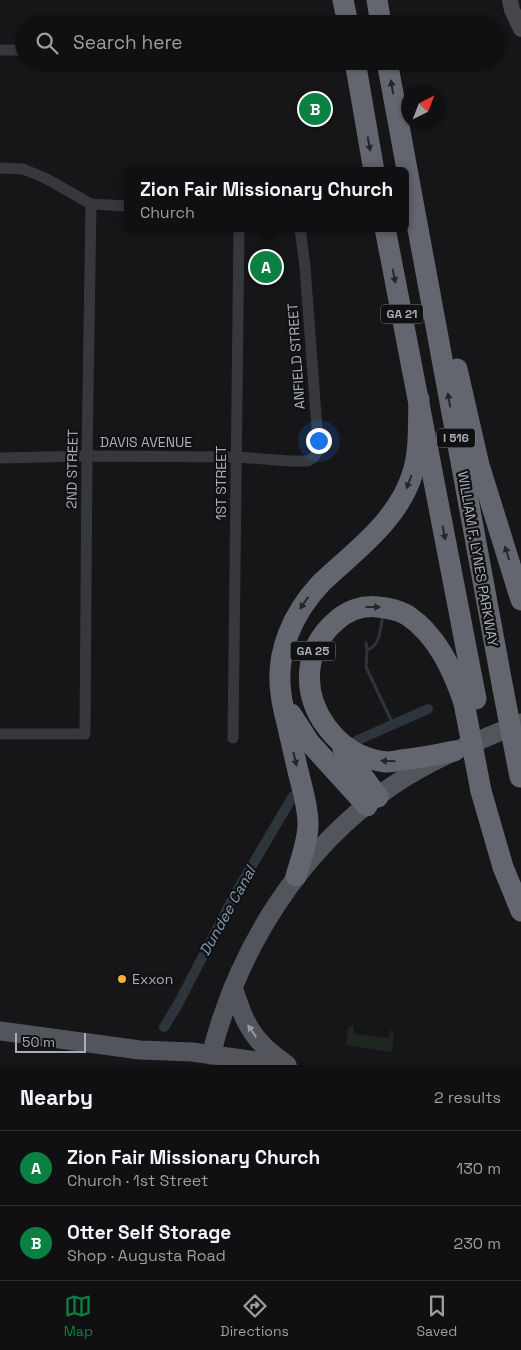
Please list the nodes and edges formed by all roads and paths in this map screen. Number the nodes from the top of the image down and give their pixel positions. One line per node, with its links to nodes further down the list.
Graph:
1 (343, 0): 4 (highway)
2 (377, 0): 5 (highway)
3 (510, 0): 6 (street)
4 (346, 15)
5 (380, 15)
6 (521, 29)
7 (0, 50): 8 (street)
8 (15, 50)
9 (356, 70): 11 (highway, one-way to 11)
10 (389, 70): 12 (highway, one-way to 10)
11 (373, 167)
12 (406, 167)
13 (0, 168): 16 (street)
14 (409, 182): 15 (highway, one-way to 14)
15 (410, 187): 26 (highway, one-way to 15); 34 (highway, WILLIAM F. LYNES PARKWAY / I 516, one-way to 15, bridge)
16 (91, 204): 17 (street); 23 (street, 2ND STREET)
17 (124, 206)
18 (239, 232): 24 (street, 1ST STREET)
19 (301, 232): 22 (street, ANFIELD STREET)
20 (386, 232): 21 (highway, GA 21, one-way to 21)
21 (419, 399): 27 (highway, one-way to 27); 28 (highway, WILLIAM F. LYNES PARKWAY / I 516, one-way to 28)
22 (318, 451): 24 (street, DAVIS AVENUE)
23 (87, 456): 24 (street, DAVIS AVENUE); 25 (street, DAVIS AVENUE); 31 (street, 2ND STREET)
24 (237, 457): 32 (street, 1ST STREET)
25 (0, 458)
26 (521, 600)
27 (281, 694): 35 (highway); 36 (highway, one-way to 36)
28 (470, 701): 30 (highway, GA 25, one-way to 28); 37 (highway, WILLIAM F. LYNES PARKWAY / I 516)
29 (521, 723): 33 (main road, GA 25)
30 (330, 731): 33 (highway, GA 25, one-way to 30); 35 (highway)
31 (0, 734)
32 (233, 738)
33 (454, 751): 35 (main road)
34 (520, 780)
35 (372, 801): 36 (main road)
36 (296, 876): 38 (main road)
37 (521, 910)
38 (234, 987): 40 (main road); 41 (main road, one-way to 38)
39 (0, 1031): 40 (main road)
40 (212, 1060): 41 (main road)
41 (287, 1065)

